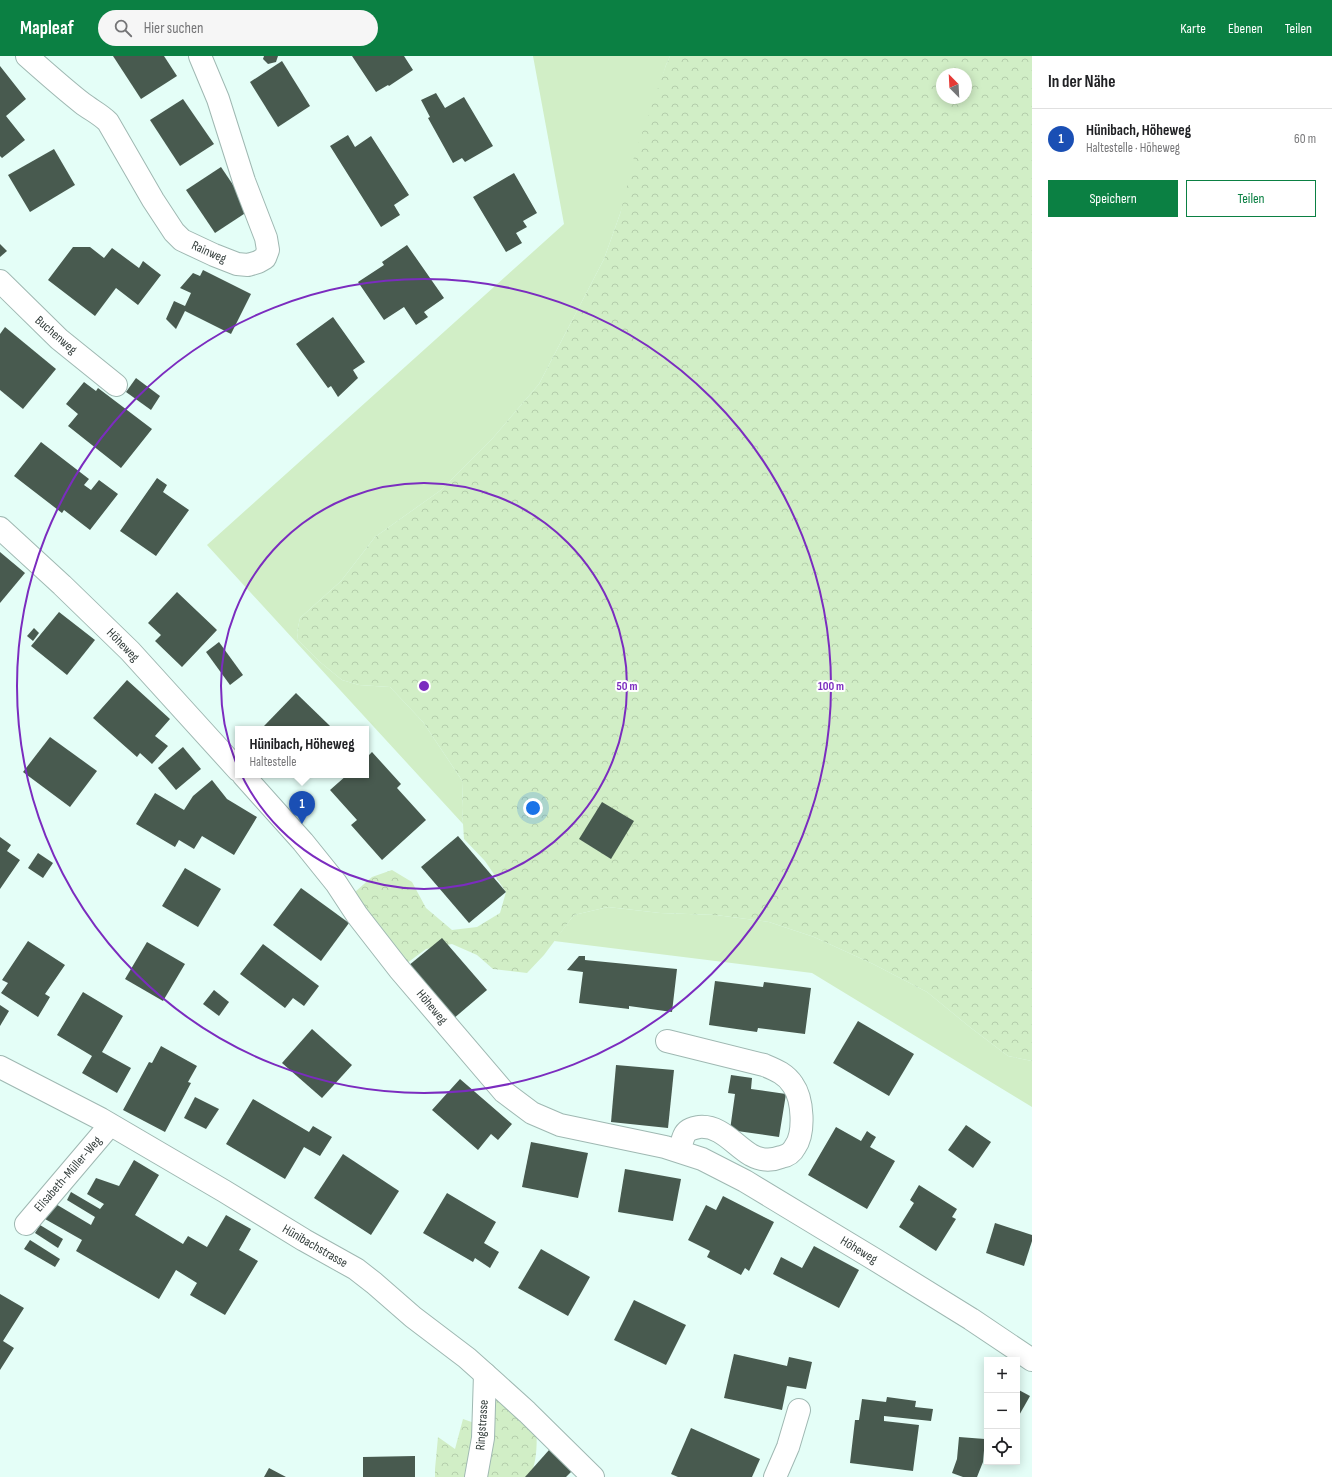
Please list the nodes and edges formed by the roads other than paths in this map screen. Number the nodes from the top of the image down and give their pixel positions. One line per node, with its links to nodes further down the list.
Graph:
1 (27, 56): 2 (street, Rainweg)
2 (200, 56)
3 (0, 282): 4 (street, Buchenweg)
4 (116, 385)
5 (0, 528): 6 (street, Höheweg)
6 (235, 767)
7 (246, 778): 11 (street, Höheweg)
8 (667, 1042): 11 (street)
9 (0, 1067): 10 (street, Hünibachstrasse)
10 (110, 1125): 12 (street, Elisabeth-Müller-Weg); 14 (street, Hünibachstrasse)
11 (680, 1151): 13 (street, Höheweg)
12 (26, 1224)
13 (1032, 1360)
14 (485, 1374): 16 (street, Ringstrasse); 17 (street, Hünibachstrasse)
15 (799, 1410): 18 (street)
16 (476, 1477)
17 (593, 1477)
18 (775, 1477)

